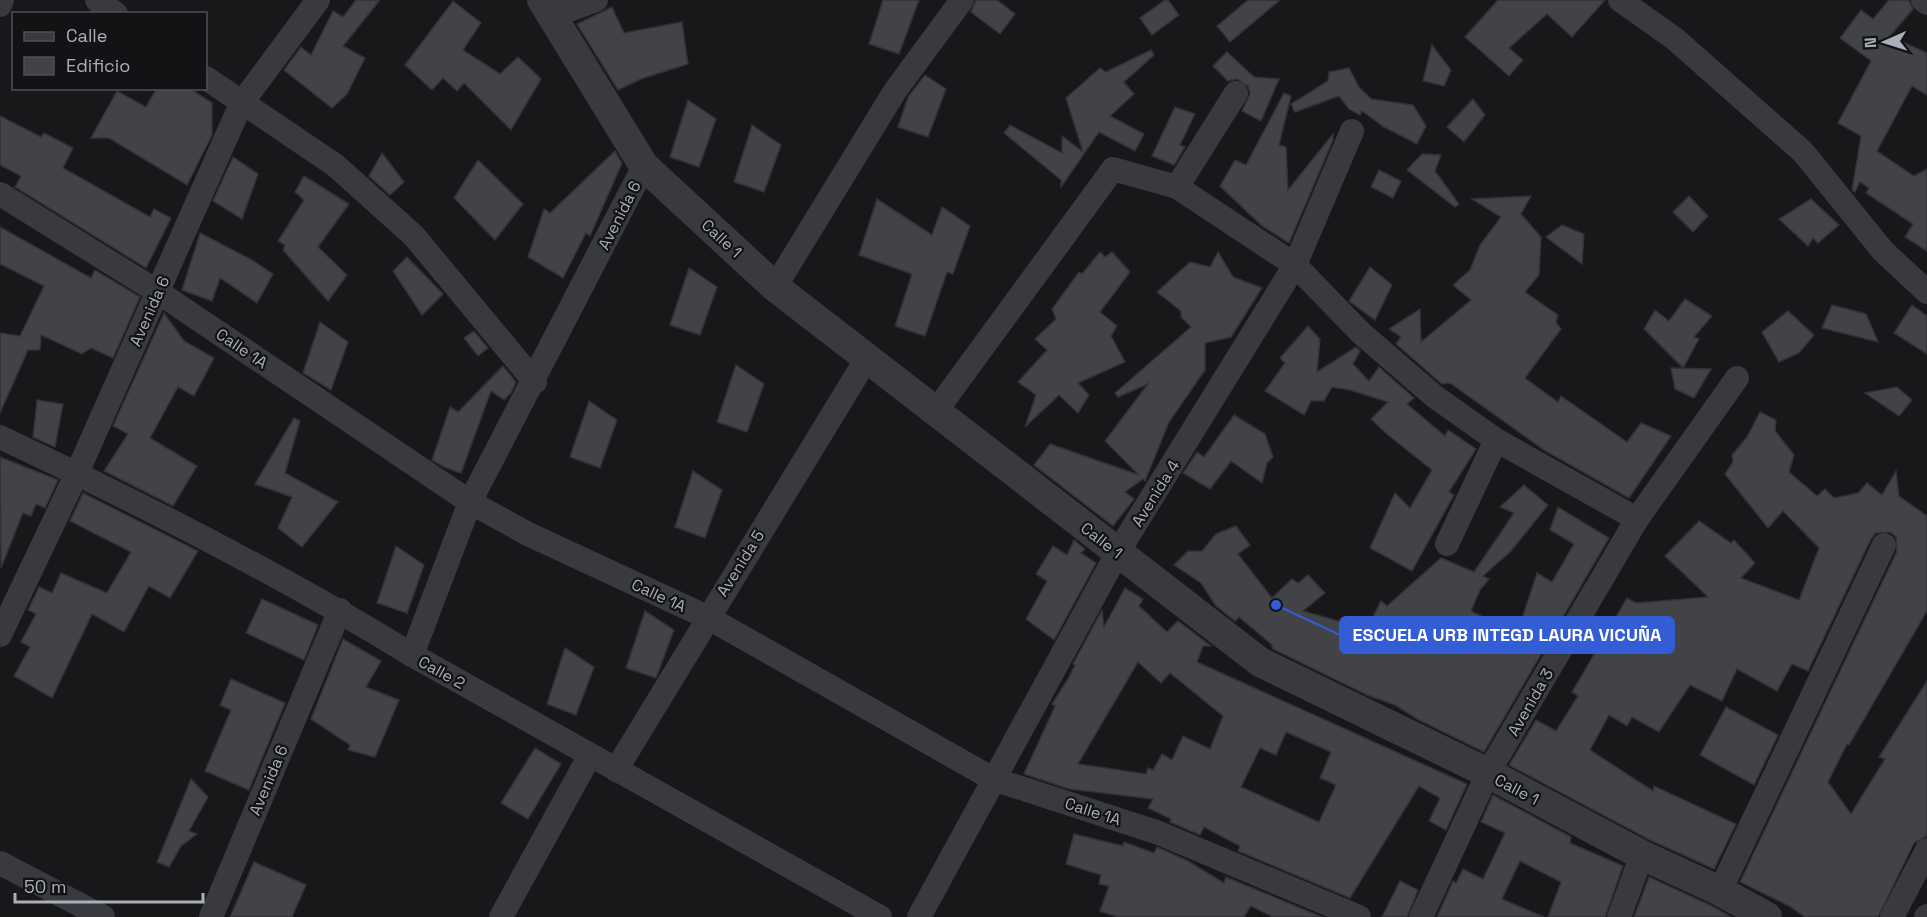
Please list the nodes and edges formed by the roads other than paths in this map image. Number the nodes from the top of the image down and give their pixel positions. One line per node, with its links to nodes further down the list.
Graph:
1 (3, 0): 9 (street)
2 (97, 0): 11 (street)
3 (318, 0): 14 (street, Avenida 6)
4 (596, 0): 10 (street)
5 (962, 0): 20 (street)
6 (1620, 0): 22 (street)
7 (1923, 0): 8 (street)
8 (1927, 3)
9 (0, 5)
10 (547, 8): 16 (street, Calle 1)
11 (113, 12)
12 (207, 79): 14 (street)
13 (1236, 93): 17 (street)
14 (241, 104): 21 (street, Avenida 6); 25 (street)
15 (1352, 131): 19 (street, Avenida 4)
16 (644, 166): 20 (street, Calle 1); 25 (street, Avenida 6)
17 (1177, 187): 19 (street); 26 (street)
18 (0, 194): 21 (street, Calle 1A)
19 (1295, 265): 28 (street); 34 (street, Avenida 4)
20 (776, 287): 23 (street, Calle 1)
21 (158, 292): 29 (street, Avenida 6); 30 (street, Calle 1A)
22 (1927, 292)
23 (867, 358): 26 (street, Calle 1); 36 (street, Avenida 5)
24 (1737, 378): 31 (street, Avenida 3)
25 (535, 382): 30 (street, Avenida 6)
26 (936, 411): 34 (street, Calle 1)
27 (0, 437): 29 (street, Calle 2)
28 (1496, 440): 31 (street); 32 (street)
29 (77, 473): 35 (street, Calle 2); 37 (street, Avenida 6)
30 (470, 502): 36 (street, Calle 1A); 38 (street, Avenida 6)
31 (1637, 519): 41 (street, Avenida 3)
32 (1447, 544)
33 (1884, 545): 46 (street)
34 (1118, 552): 41 (street, Calle 1); 42 (street, Avenida 4)
35 (340, 610): 38 (street, Calle 2); 48 (street, Avenida 6)
36 (707, 618): 40 (street, Avenida 5); 42 (street, Calle 1A)
37 (0, 635)
38 (412, 655): 39 (street, Calle 2)
39 (590, 755): 40 (street, Calle 2); 49 (street)
40 (616, 770): 50 (street, Calle 2)
41 (1488, 773): 44 (street, Calle 1); 53 (street, Avenida 3)
42 (993, 778): 51 (street, Avenida 4); 52 (street, Calle 1A)
43 (1927, 850): 56 (street)
44 (1642, 855): 46 (street, Calle 1); 54 (street)
45 (0, 863): 47 (street)
46 (1720, 891): 55 (street, Calle 1)
47 (103, 917)
48 (211, 917)
49 (501, 917)
50 (880, 917)
51 (919, 917)
52 (1359, 917)
53 (1421, 917)
54 (1619, 917)
55 (1767, 917)
56 (1892, 917)

